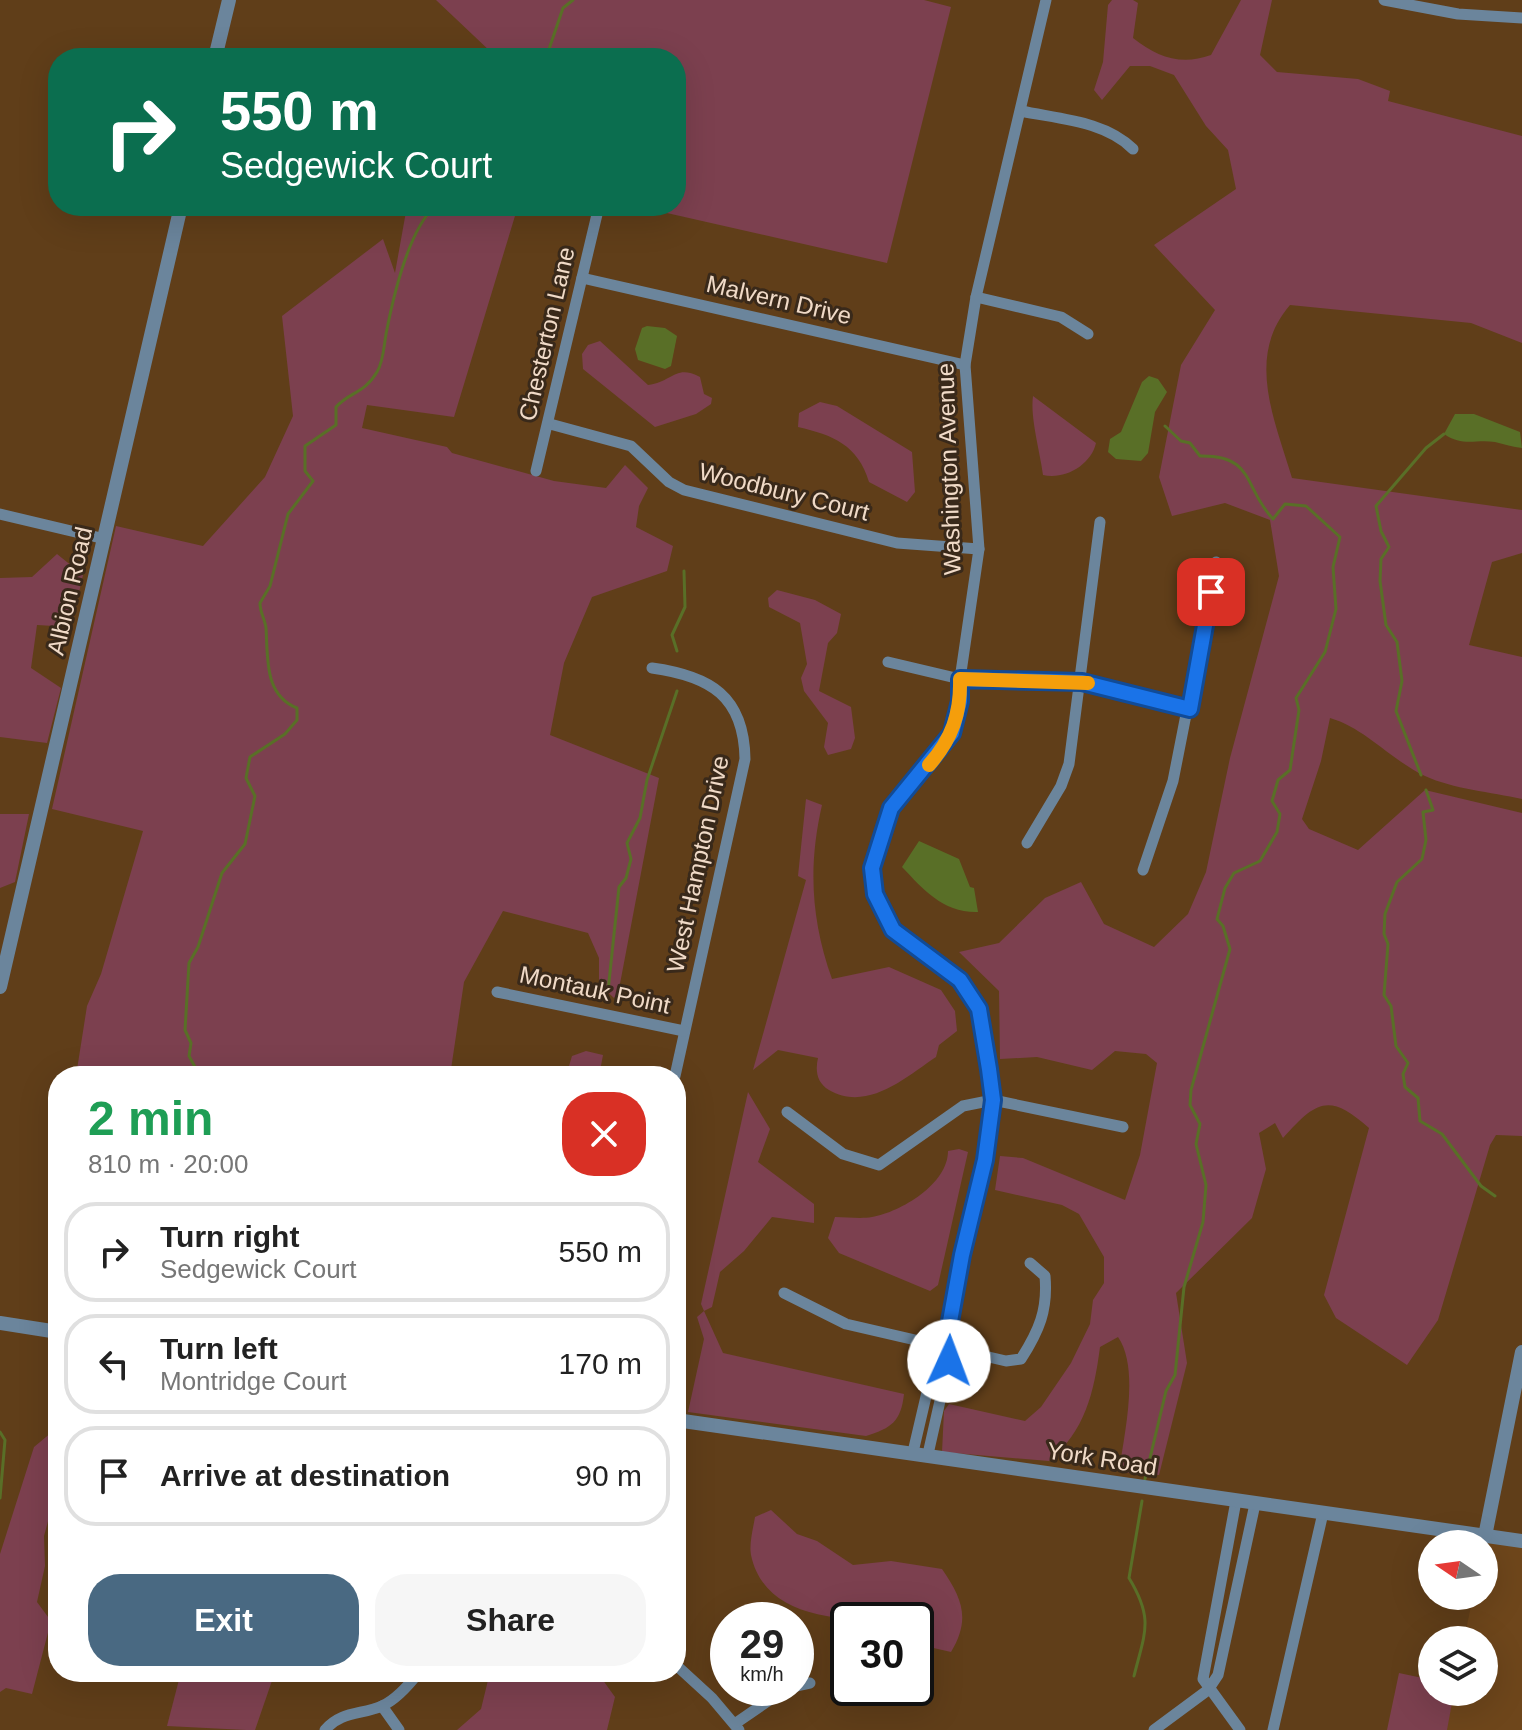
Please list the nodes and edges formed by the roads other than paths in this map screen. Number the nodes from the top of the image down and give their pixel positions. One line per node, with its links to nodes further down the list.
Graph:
1 (229, 0): 5 (street)
2 (1046, 0): 6 (street, Washington Avenue)
3 (1384, 0): 4 (street)
4 (1522, 18)
5 (217, 48)
6 (1021, 111): 7 (street); 11 (street, Washington Avenue)
7 (1133, 149)
8 (179, 216): 18 (street, Albion Road)
9 (597, 216): 10 (street, Chesterton Lane)
10 (582, 278): 13 (street, Malvern Drive); 14 (street, Chesterton Lane)
11 (976, 297): 12 (street); 13 (street, Washington Avenue)
12 (1088, 334)
13 (965, 365): 19 (street, Washington Avenue)
14 (550, 424): 15 (street, Chesterton Lane); 19 (street, Woodbury Court)
15 (536, 471)
16 (0, 514): 18 (street)
17 (1100, 522): 24 (street)
18 (105, 539): 28 (street, Albion Road)
19 (979, 549): 23 (street, Washington Avenue)
20 (1216, 562): 25 (street)
21 (888, 662): 23 (street)
22 (652, 668): 30 (street, West Hampton Drive)
23 (960, 679): 24 (street); 32 (street, Washington Avenue)
24 (1082, 682): 25 (street); 26 (street)
25 (1190, 709): 27 (street)
26 (1027, 843)
27 (1143, 870)
28 (0, 987)
29 (497, 992): 30 (street, Montauk Point)
30 (684, 1031): 31 (street, West Hampton Drive)
31 (677, 1066)
32 (993, 1100): 33 (street); 34 (street); 39 (street, Washington Avenue)
33 (787, 1112)
34 (1123, 1127)
35 (1030, 1263): 39 (street)
36 (784, 1293): 39 (street)
37 (0, 1323): 38 (street)
38 (48, 1330)
39 (945, 1349): 42 (street, Washington Avenue)
40 (1522, 1352): 47 (street)
41 (686, 1421): 42 (street, York Road)
42 (920, 1453): 43 (street, York Road)
43 (1236, 1501): 44 (street, York Road); 52 (street)
44 (1255, 1504): 45 (street, York Road); 52 (street)
45 (1323, 1513): 46 (street, York Road); 60 (street)
46 (1443, 1530)
47 (1486, 1530)
48 (1498, 1538): 49 (street, York Road)
49 (1522, 1541)
50 (686, 1675): 55 (street)
51 (411, 1682): 53 (street)
52 (1208, 1690): 58 (street); 59 (street)
53 (382, 1706): 56 (street); 57 (street)
54 (764, 1706): 55 (street)
55 (737, 1727)
56 (325, 1730)
57 (399, 1730)
58 (1154, 1730)
59 (1240, 1730)
60 (1273, 1730)

